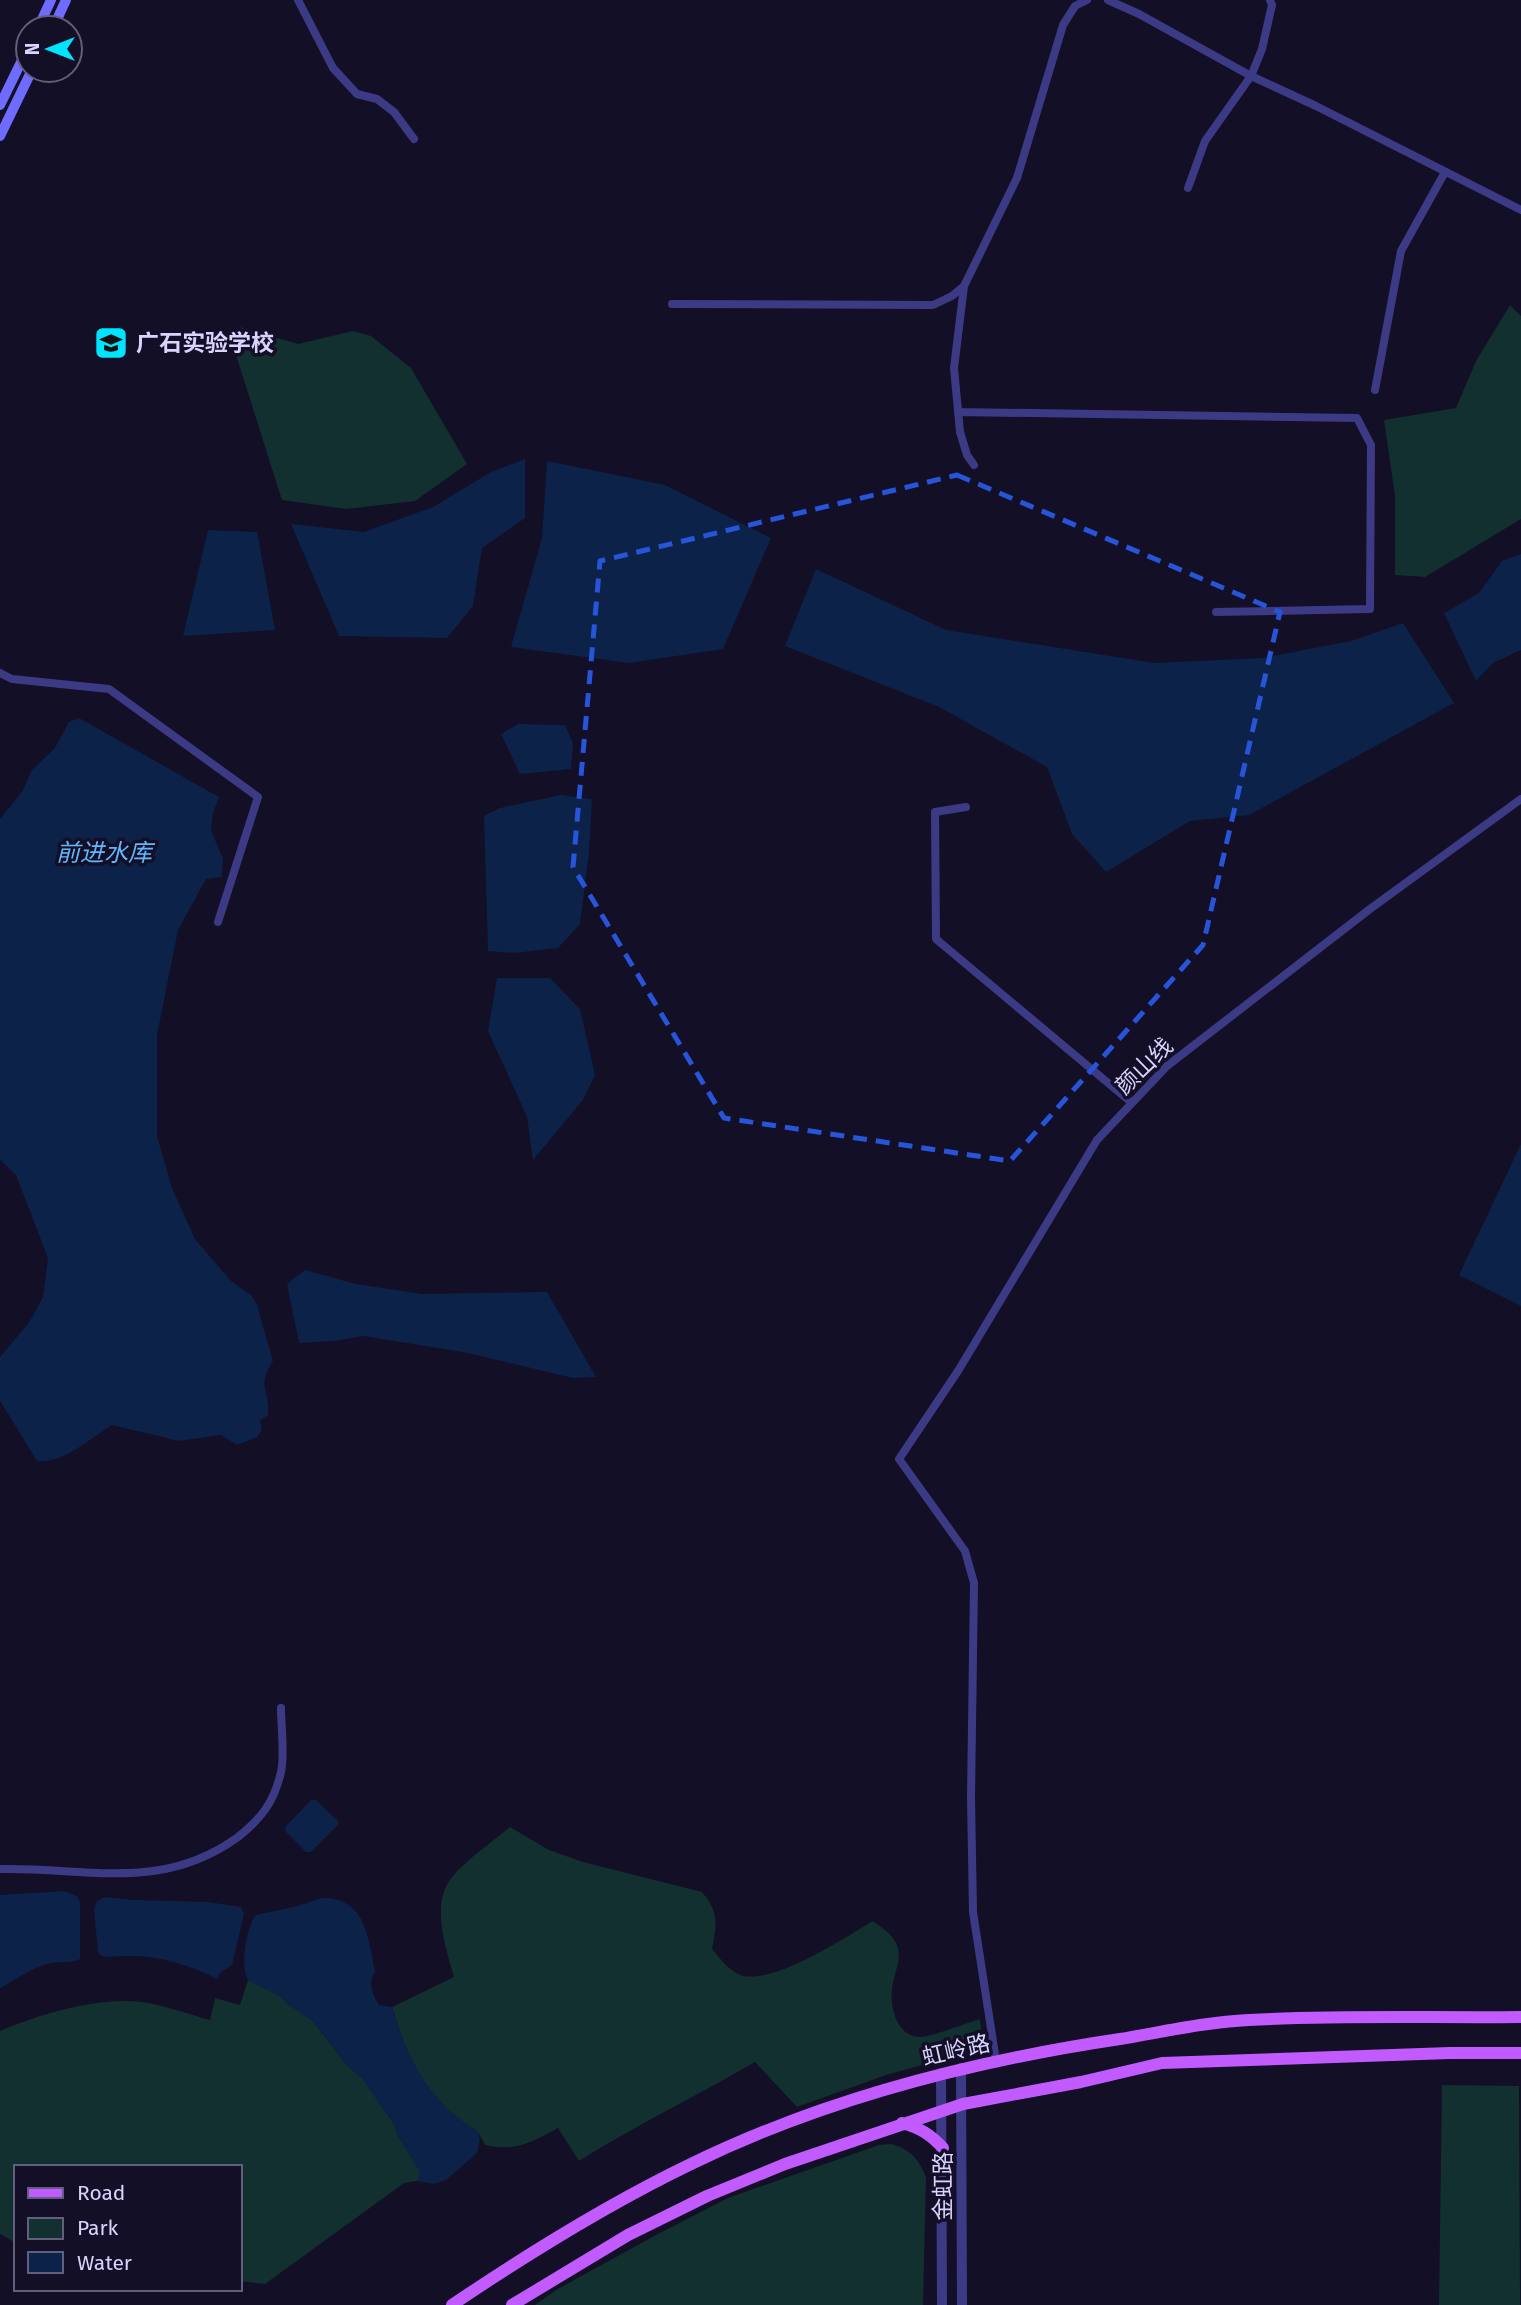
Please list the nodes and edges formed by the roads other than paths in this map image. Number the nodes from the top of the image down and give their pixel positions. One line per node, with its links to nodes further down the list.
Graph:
1 (298, 0): 10 (street)
2 (1087, 0): 14 (street)
3 (1108, 0): 6 (street)
4 (1270, 0): 6 (street)
5 (14, 76): 8 (main road)
6 (1251, 76): 11 (street); 12 (street)
7 (25, 84): 9 (main road)
8 (0, 104)
9 (0, 136)
10 (414, 139)
11 (1445, 172): 13 (street); 16 (street)
12 (1188, 188)
13 (1521, 210)
14 (964, 286): 15 (street); 17 (street)
15 (672, 304)
16 (1375, 390)
17 (958, 412): 18 (street); 19 (street)
18 (975, 466)
19 (1216, 612)
20 (0, 673): 23 (street)
21 (1521, 799): 24 (street, 颜山线)
22 (965, 807): 24 (street)
23 (218, 922)
24 (1132, 1103): 29 (street, 颜山线)
25 (281, 1708): 26 (street)
26 (0, 1869)
27 (1521, 2017): 29 (main road, 虹岭路)
28 (1521, 2053): 32 (main road)
29 (996, 2061): 30 (main road, 虹岭路)
30 (961, 2068): 31 (main road, 虹岭路); 32 (street, 金虹路)
31 (941, 2073): 33 (street, 金虹路); 36 (main road, 虹岭路)
32 (962, 2104): 33 (main road); 39 (street, 金虹路)
33 (943, 2110): 34 (main road); 35 (street, 金虹路)
34 (902, 2123): 35 (main road); 37 (main road)
35 (943, 2148): 38 (street, 金虹路)
36 (452, 2305)
37 (512, 2305)
38 (942, 2305)
39 (962, 2305)

